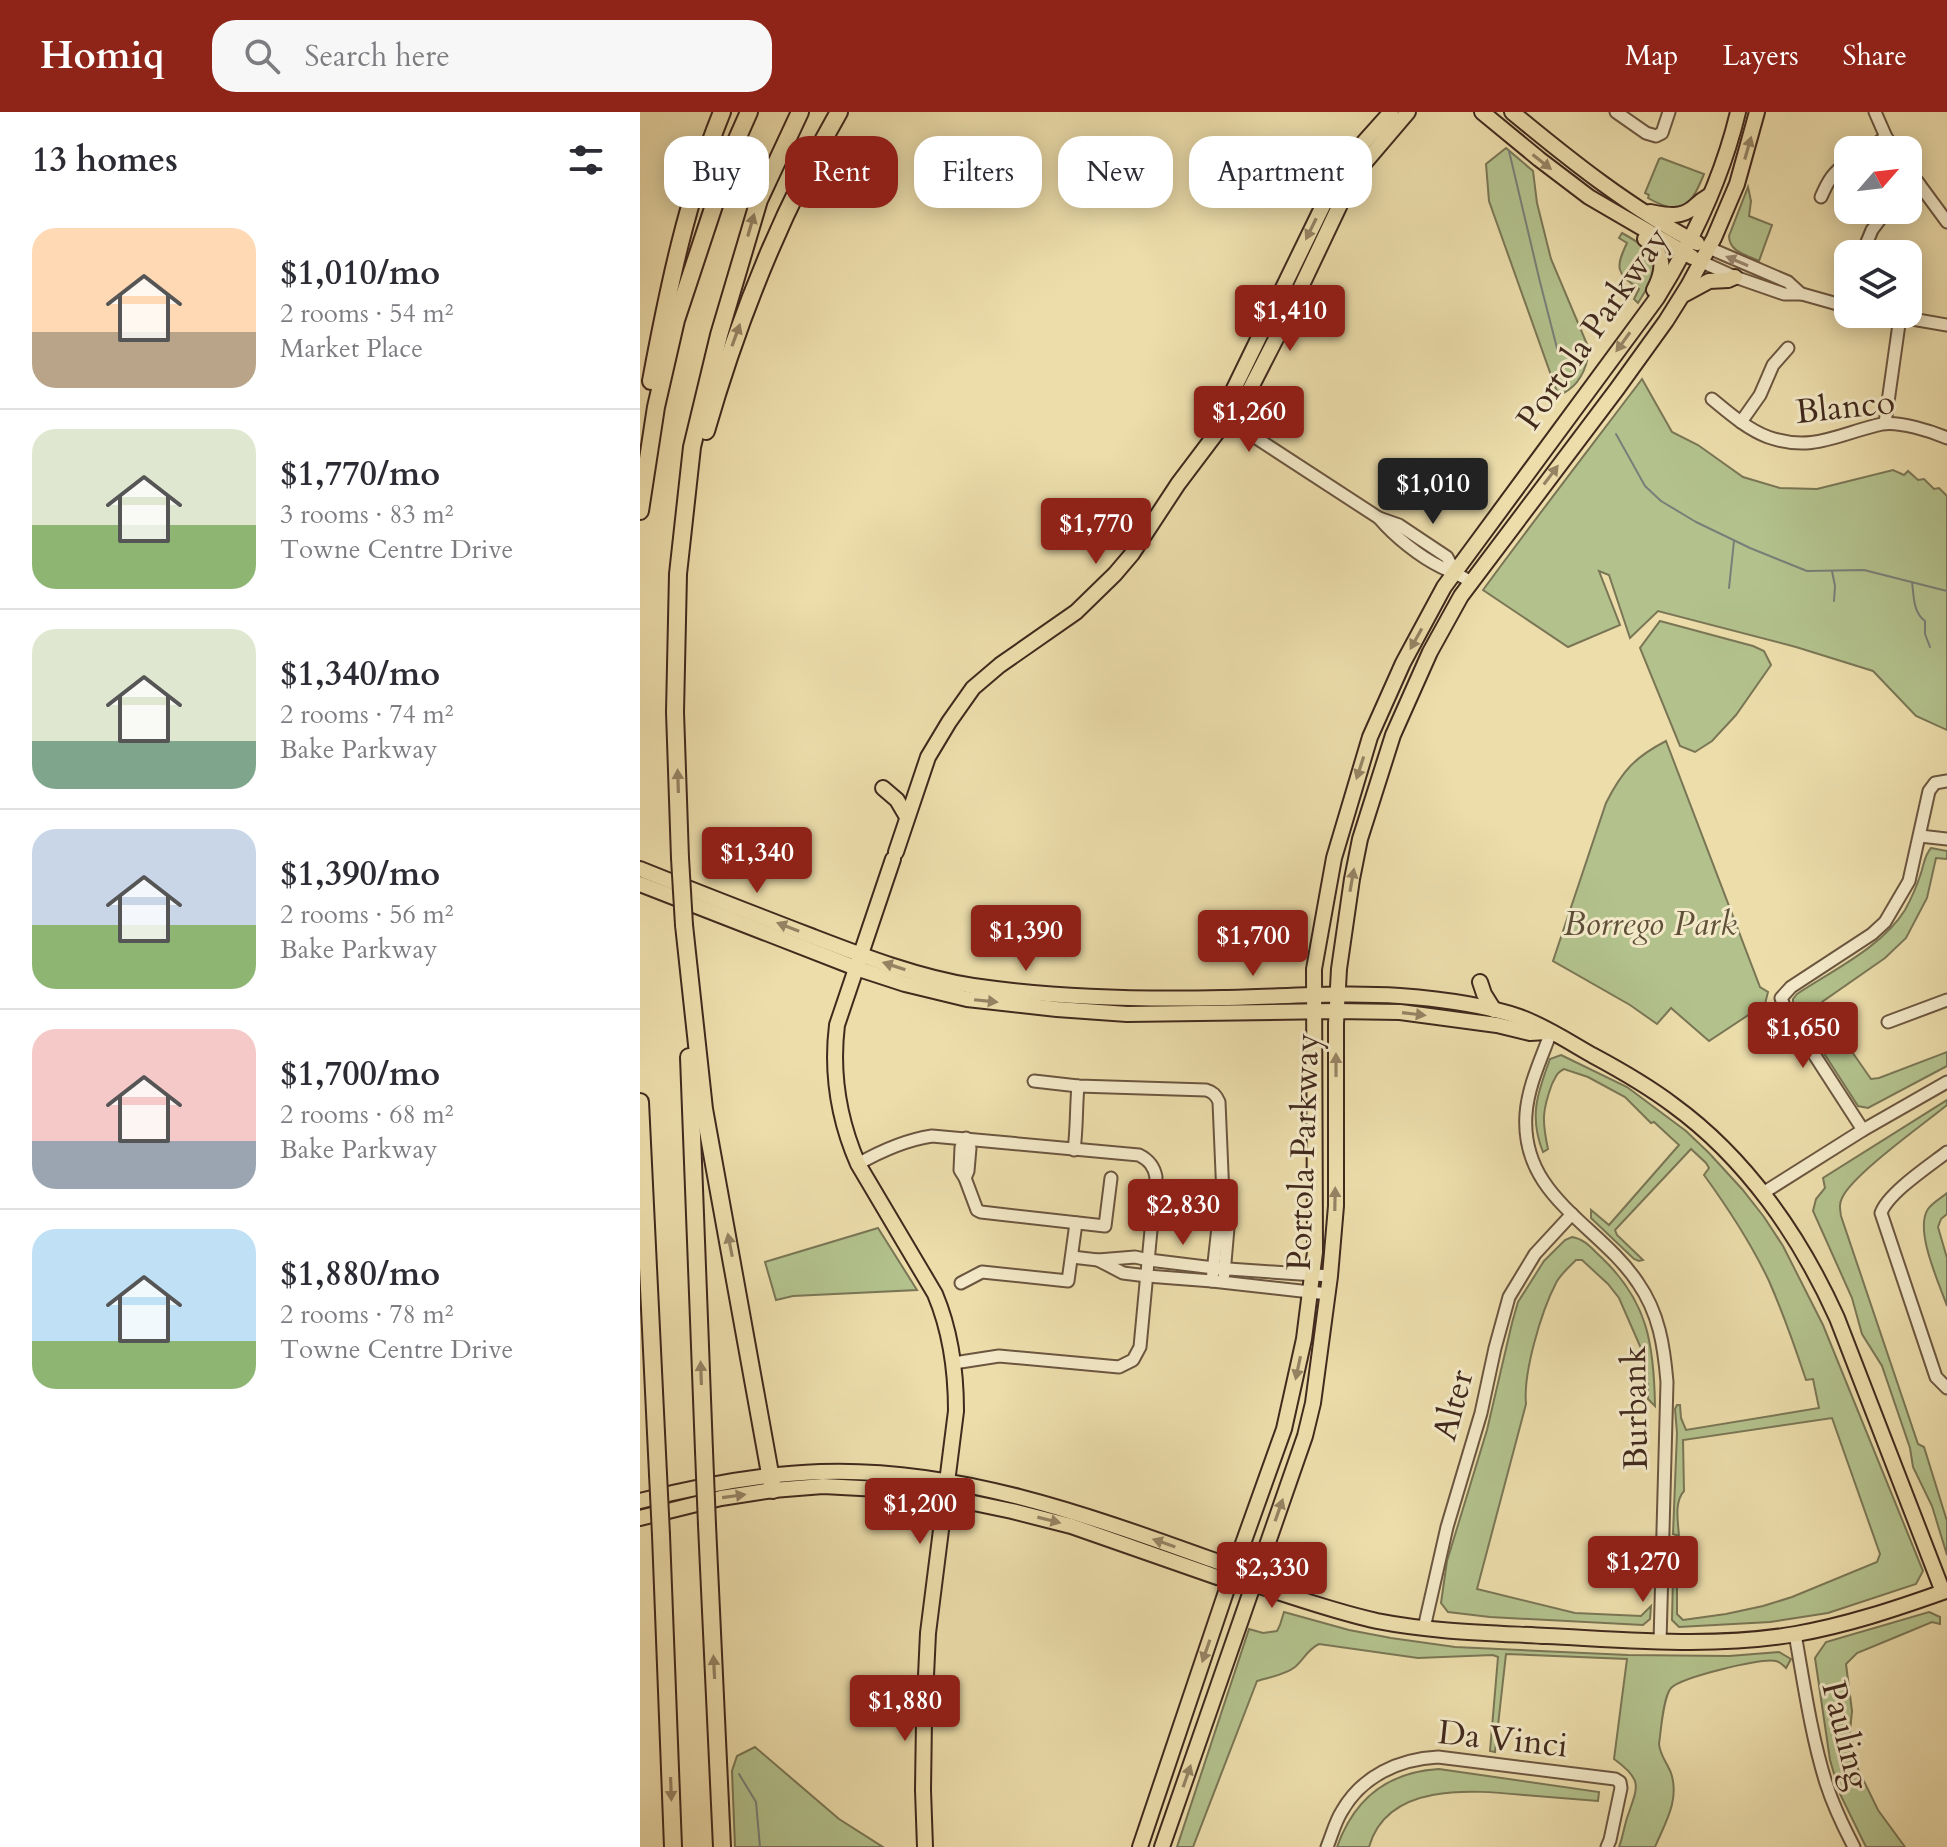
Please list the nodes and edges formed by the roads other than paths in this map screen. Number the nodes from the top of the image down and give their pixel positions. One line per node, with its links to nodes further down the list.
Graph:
1 (722, 112): 39 (highway)
2 (749, 112): 40 (highway)
3 (800, 112): 42 (highway, one-way to 3)
4 (839, 112): 42 (highway, one-way to 4)
5 (1391, 112): 35 (main road, one-way to 35)
6 (1408, 112): 35 (main road)
7 (1482, 112): 20 (main road, one-way to 20)
8 (1512, 112): 19 (main road)
9 (1616, 112): 10 (street)
10 (1669, 112)
11 (1738, 112): 17 (main road, Portola Parkway)
12 (1757, 112): 24 (main road, Portola Parkway, one-way to 12)
13 (1875, 112): 14 (street)
14 (1886, 136)
15 (1834, 173): 18 (street)
16 (1922, 188): 21 (street)
17 (1711, 195): 19 (main road); 22 (main road, Portola Parkway)
18 (1821, 197)
19 (1644, 211): 22 (main road)
20 (1619, 216): 23 (main road); 29 (main road)
21 (1947, 222)
22 (1691, 240): 23 (main road, Portola Parkway); 24 (main road)
23 (1684, 254): 24 (main road); 29 (main road, Portola Parkway)
24 (1705, 255): 25 (street); 26 (street, one-way to 24); 27 (main road, Portola Parkway)
25 (1735, 277): 26 (street); 27 (main road)
26 (1802, 294): 28 (street)
27 (1682, 297): 43 (main road, Portola Parkway, one-way to 27)
28 (1834, 302)
29 (1649, 307): 41 (main road, Portola Parkway, one-way to 41)
30 (1922, 321): 31 (street)
31 (1947, 325)
32 (1898, 328): 37 (street)
33 (1788, 348): 36 (street)
34 (1712, 399): 36 (street, Blanco)
35 (1227, 419): 41 (street); 45 (main road)
36 (1741, 422): 37 (street, Blanco)
37 (1885, 423): 38 (street, Blanco)
38 (1947, 438)
39 (640, 486)
40 (640, 511)
41 (1455, 572): 43 (street); 54 (main road, Portola Parkway, one-way to 54)
42 (678, 574): 51 (highway, one-way to 42, bridge)
43 (1471, 582): 55 (main road, Portola Parkway, one-way to 43)
44 (1947, 781): 47 (street)
45 (918, 785): 46 (main road); 46 (main road)
46 (907, 817): 52 (main road)
47 (1920, 836): 48 (street); 70 (street)
48 (1947, 839)
49 (640, 869): 52 (main road, one-way to 49)
50 (640, 884): 52 (main road)
51 (684, 925): 91 (highway, one-way to 51); 102 (highway, one-way to 51, bridge)
52 (859, 962): 56 (main road, one-way to 52); 59 (main road, one-way to 59); 74 (main road)
53 (1480, 982): 60 (main road)
54 (1314, 995): 55 (main road); 56 (main road); 62 (main road, Portola Parkway)
55 (1337, 995): 58 (main road); 61 (main road, Portola Parkway)
56 (1133, 1000): 59 (main road)
57 (1947, 1000): 63 (street)
58 (1470, 1004): 60 (main road); 65 (main road)
59 (1057, 1009): 62 (main road)
60 (1494, 1010): 64 (main road)
61 (1336, 1011): 62 (main road); 65 (main road, one-way to 65); 85 (main road, Portola Parkway, one-way to 61)
62 (1314, 1012): 83 (main road, Portola Parkway)
63 (1888, 1022)
64 (1551, 1032): 65 (main road); 76 (main road); 77 (street, Burbank)
65 (1530, 1033)
66 (1034, 1081): 68 (street)
67 (1947, 1082): 70 (street)
68 (1078, 1086): 72 (street); 82 (street)
69 (640, 1102): 101 (highway, one-way to 101, bridge)
70 (1863, 1130): 76 (street)
71 (966, 1141): 72 (street); 74 (street); 78 (street)
72 (1071, 1149): 81 (street)
73 (1947, 1152): 90 (street)
74 (858, 1164): 89 (main road)
75 (1111, 1178): 78 (street)
76 (1763, 1193): 97 (main road)
77 (1572, 1214): 98 (street, Alter); 100 (street, Burbank)
78 (1076, 1223): 79 (street)
79 (1072, 1257): 80 (street); 86 (street)
80 (1104, 1259): 81 (street); 84 (street)
81 (1149, 1260): 82 (street); 84 (street)
82 (1218, 1275): 83 (street); 84 (street); 87 (street)
83 (1312, 1275): 85 (street); 87 (main road, Portola Parkway)
84 (1147, 1276): 89 (street)
85 (1330, 1276): 88 (main road, Portola Parkway)
86 (961, 1283)
87 (1310, 1292): 88 (street); 95 (main road, Portola Parkway, one-way to 95)
88 (1328, 1294): 96 (main road, Portola Parkway, one-way to 88)
89 (954, 1363): 92 (main road)
90 (1947, 1388)
91 (772, 1483): 92 (main road); 93 (main road); 94 (main road, one-way to 91)
92 (946, 1489): 95 (main road); 103 (main road)
93 (640, 1501)
94 (640, 1518)
95 (1231, 1577): 96 (main road); 104 (main road, Portola Parkway, one-way to 104)
96 (1253, 1584): 98 (main road); 105 (main road, Portola Parkway, one-way to 96)
97 (1945, 1598): 99 (main road)
98 (1424, 1628): 100 (main road)
99 (1795, 1634): 100 (main road); 108 (street, Pauling)
100 (1660, 1642)
101 (673, 1847)
102 (722, 1847)
103 (925, 1847)
104 (1140, 1847)
105 (1162, 1847)
106 (1327, 1847): 107 (street, Da Vinci)
107 (1607, 1847)
108 (1854, 1847)

